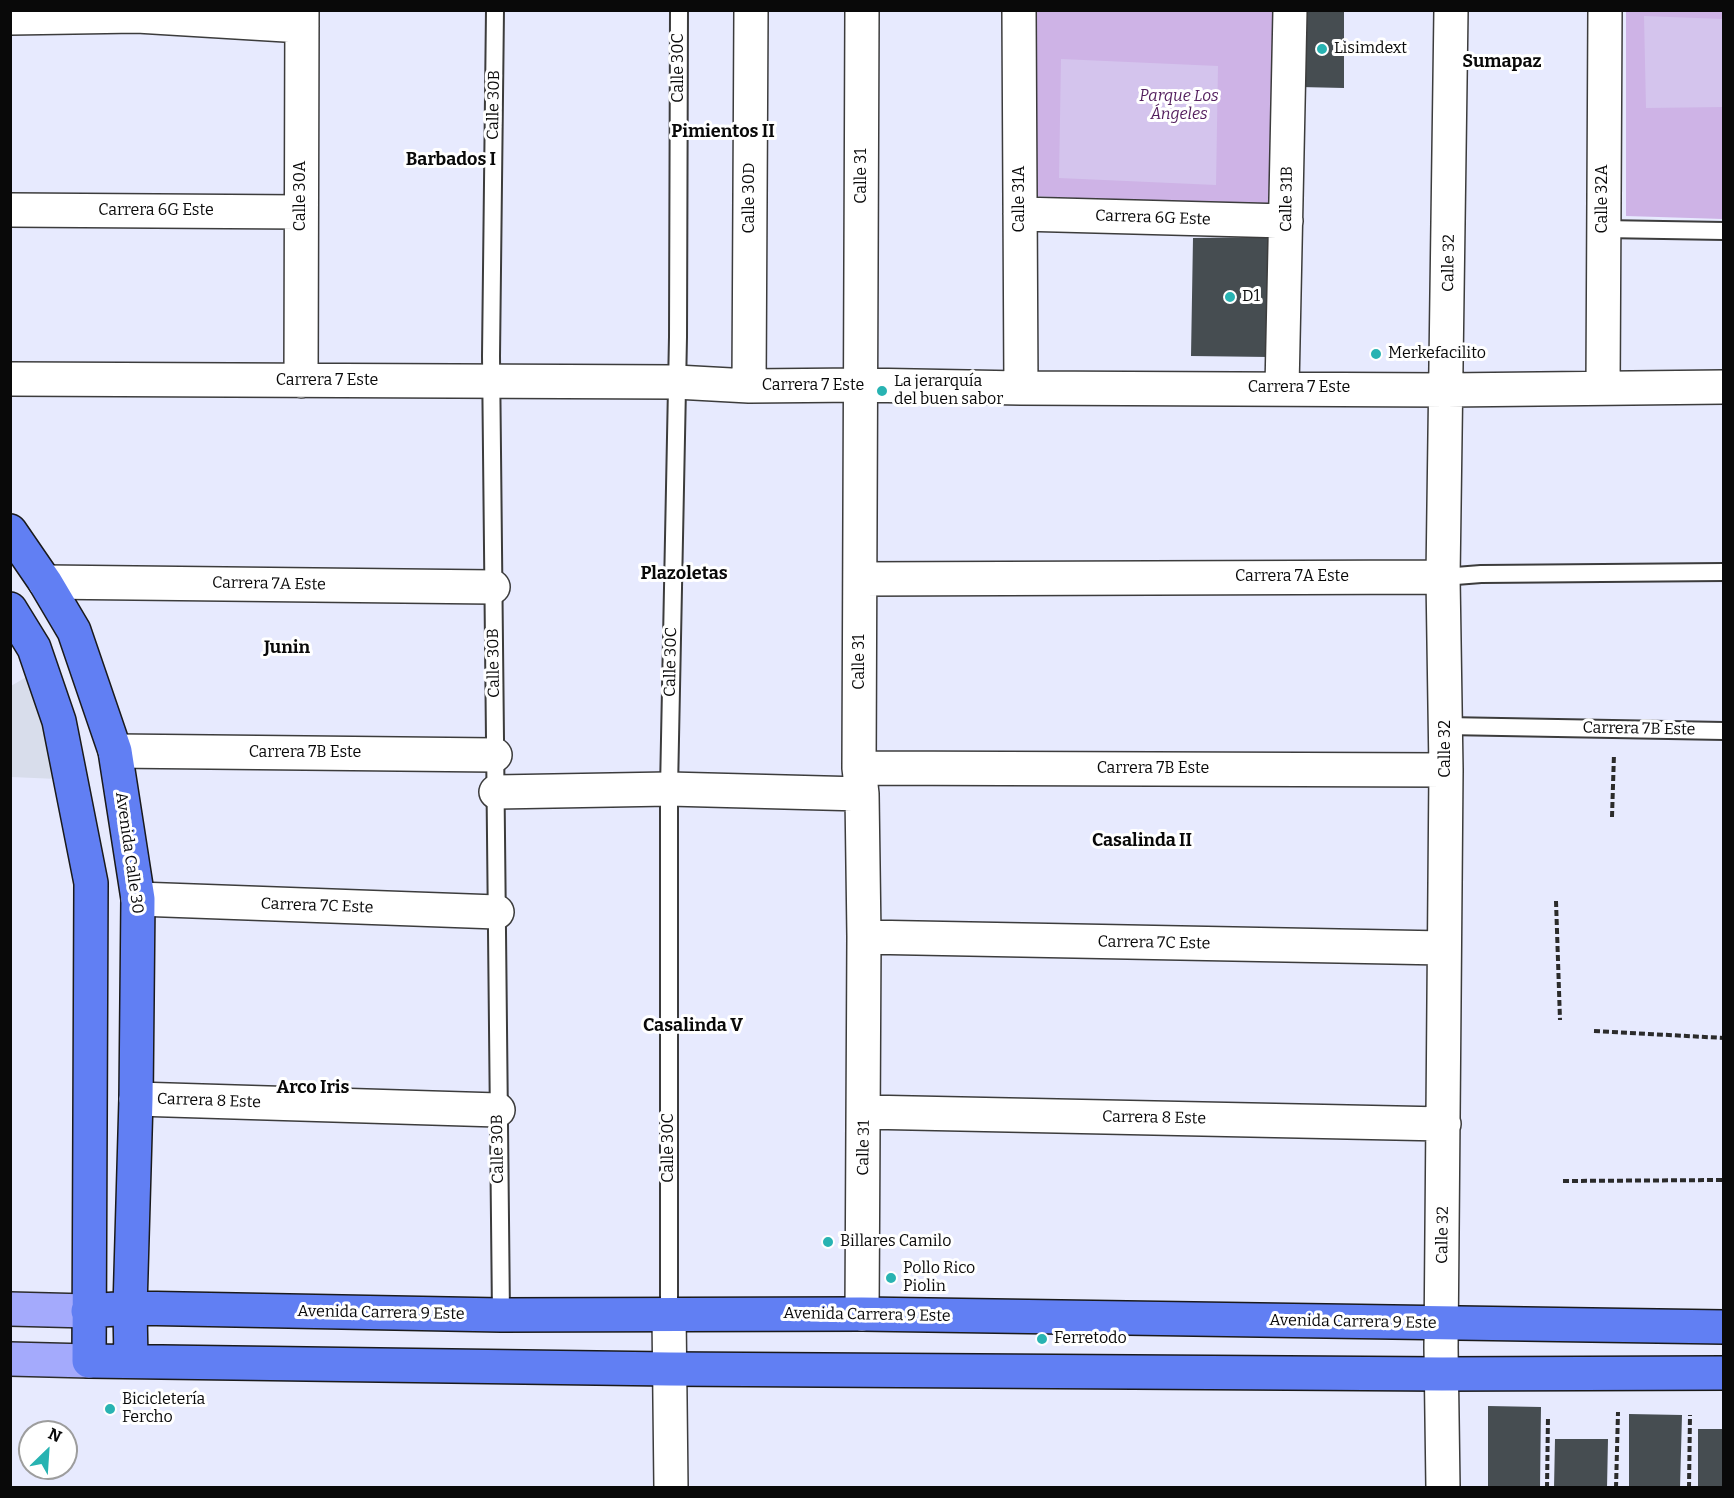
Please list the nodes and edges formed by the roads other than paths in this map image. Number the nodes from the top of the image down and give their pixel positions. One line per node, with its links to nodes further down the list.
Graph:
1 (495, 10): 19 (lane, Calle 30B)
2 (679, 10): 20 (lane, Calle 30C)
3 (751, 10): 22 (street, Calle 30D)
4 (862, 10): 21 (street, Calle 31)
5 (1019, 10): 13 (street, Calle 31A)
6 (1290, 10): 14 (street, Calle 31B)
7 (1451, 10): 27 (street, Calle 32)
8 (1605, 10): 15 (street, Calle 32A)
9 (10, 18): 10 (street)
10 (302, 18): 12 (street, Calle 30A)
11 (10, 210): 12 (street, Carrera 6G Este)
12 (301, 212): 18 (street, Calle 30A)
13 (1020, 214): 14 (street, Carrera 6G Este); 25 (street, Calle 31A)
14 (1286, 221): 26 (street, Calle 31B)
15 (1603, 230): 16 (lane); 23 (street, Calle 32A)
16 (1724, 231)
17 (10, 379): 18 (street, Carrera 7 Este)
18 (301, 381): 19 (street, Carrera 7 Este)
19 (491, 382): 20 (street, Carrera 7 Este); 33 (lane, Calle 30B)
20 (676, 382): 22 (street, Carrera 7 Este); 41 (lane, Calle 30C)
21 (861, 385): 22 (street, Carrera 7 Este); 25 (street, Carrera 7 Este); 31 (street, Calle 31)
22 (749, 386)
23 (1604, 387): 24 (street, Carrera 7 Este); 27 (street, Carrera 7 Este)
24 (1724, 387)
25 (1021, 388): 26 (street, Carrera 7 Este)
26 (1282, 388): 27 (street, Carrera 7 Este)
27 (1448, 390): 30 (street, Calle 32)
28 (10, 531): 32 (main road, Avenida Calle 30)
29 (1724, 572): 30 (lane, Carrera 7A Este)
30 (1443, 577): 31 (street, Carrera 7A Este); 35 (street, Calle 32)
31 (860, 579): 40 (street, Calle 31)
32 (45, 582): 33 (street, Carrera 7A Este); 37 (main road, Avenida Calle 30)
33 (493, 587): 38 (lane, Calle 30B)
34 (10, 609): 53 (main road)
35 (1446, 726): 36 (lane, Carrera 7B Este); 39 (street, Calle 32)
36 (1724, 731)
37 (114, 751): 38 (street, Carrera 7B Este); 43 (main road, Avenida Calle 30)
38 (495, 755): 42 (lane, Calle 30B)
39 (1446, 770): 40 (street, Carrera 7B Este); 46 (street, Calle 32)
40 (861, 781): 41 (street, Carrera 7B Este); 45 (street, Calle 31)
41 (669, 789): 42 (street, Carrera 7B Este); 54 (lane, Calle 30C)
42 (496, 792): 44 (lane, Calle 30B)
43 (138, 899): 44 (street, Carrera 7C Este); 47 (main road, Avenida Calle 30)
44 (497, 912): 48 (lane, Calle 30B)
45 (864, 937): 46 (street, Carrera 7C Este); 49 (street, Calle 31)
46 (1444, 948): 50 (street, Calle 32)
47 (136, 1099): 48 (street, Carrera 8 Este); 51 (main road, Avenida Calle 30)
48 (498, 1110): 56 (lane, Calle 30B)
49 (864, 1112): 50 (street, Carrera 8 Este); 55 (street, Calle 31)
50 (1444, 1124): 57 (street, Calle 32)
51 (130, 1308): 53 (main road, Avenida Carrera 9 Este); 56 (main road, Avenida Carrera 9 Este); 61 (main road, Avenida Calle 30)
52 (10, 1309): 53 (main road, Avenida Carrera 9 Este)
53 (88, 1311): 60 (main road)
54 (669, 1314): 55 (main road, Avenida Carrera 9 Este); 56 (main road, Avenida Carrera 9 Este); 62 (street)
55 (862, 1314): 57 (main road, Avenida Carrera 9 Este)
56 (501, 1315)
57 (1442, 1324): 58 (main road, Avenida Carrera 9 Este); 64 (street, Calle 32)
58 (1724, 1328)
59 (10, 1359): 60 (main road)
60 (89, 1361): 61 (main road)
61 (131, 1361): 62 (main road)
62 (669, 1369): 64 (main road); 65 (street)
63 (1724, 1373): 64 (main road)
64 (1442, 1374): 66 (street, Calle 32)
65 (671, 1488)
66 (1443, 1488)

